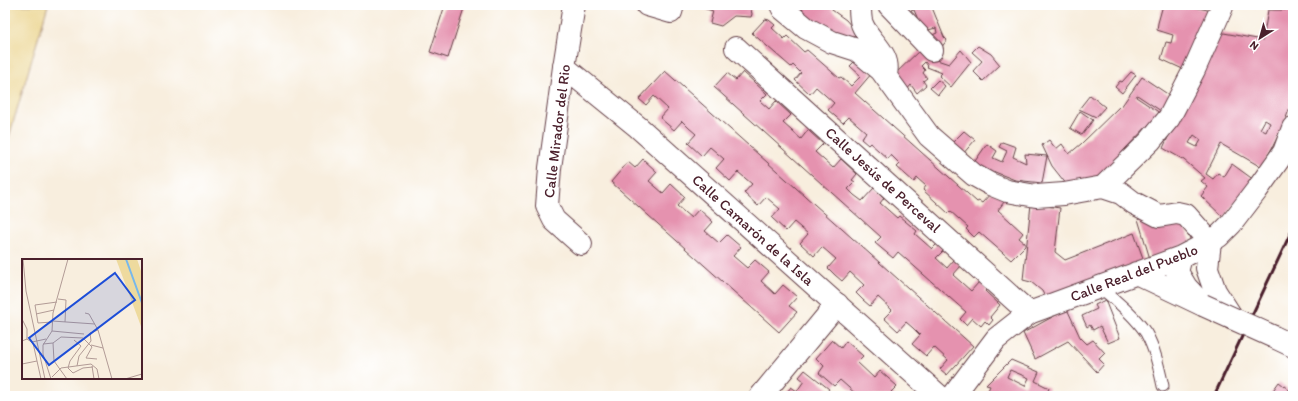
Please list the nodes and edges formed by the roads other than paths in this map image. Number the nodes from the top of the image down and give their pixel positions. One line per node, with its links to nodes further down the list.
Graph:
1 (574, 5): 10 (street, Calle Mirador del Rio)
2 (647, 5): 3 (street)
3 (673, 5)
4 (781, 5): 11 (street)
5 (860, 5): 11 (street)
6 (889, 5): 9 (street)
7 (1222, 5): 13 (street)
8 (736, 48): 21 (street, Calle Jesús de Perceval)
9 (932, 50)
10 (564, 66): 15 (street, Calle Mirador del Rio); 19 (street, Calle Camarón de la Isla)
11 (886, 76): 13 (street)
12 (1293, 128): 14 (street, Calle Real del Pueblo)
13 (1103, 187): 14 (street)
14 (1210, 242): 16 (street, Calle Real del Pueblo); 20 (street)
15 (581, 244)
16 (1181, 257): 17 (street, Calle Real del Pueblo); 20 (street)
17 (1136, 274): 18 (street, Calle Real del Pueblo); 20 (street)
18 (1100, 287): 21 (street, Calle Real del Pueblo); 23 (lane)
19 (838, 304): 24 (street, Calle Camarón de la Isla); 25 (street)
20 (1218, 312): 22 (street, bridge)
21 (1029, 313): 24 (street, Calle Real del Pueblo)
22 (1293, 346)
23 (1163, 386)
24 (951, 395)
25 (761, 396)

